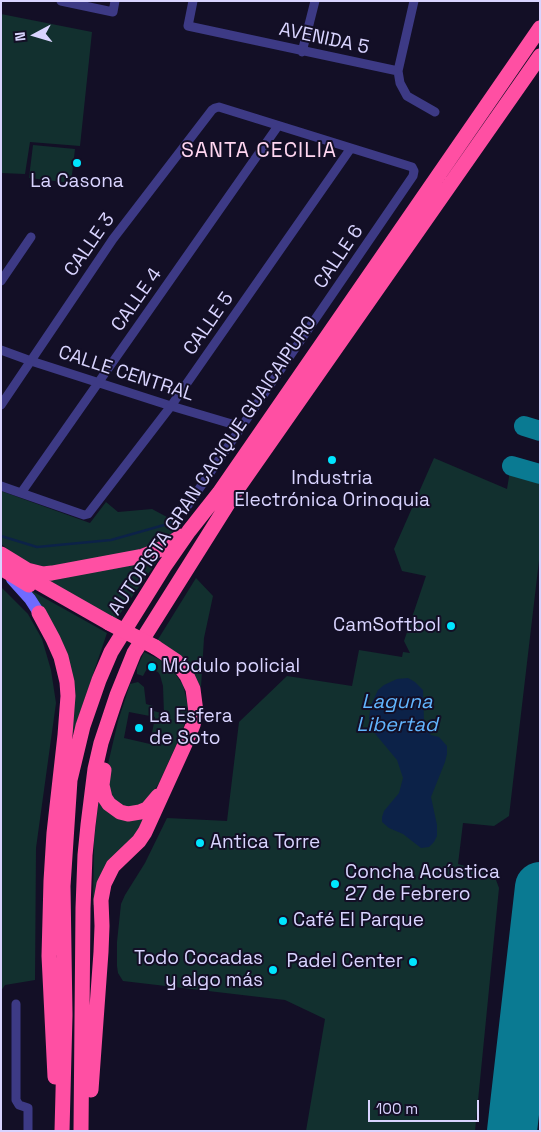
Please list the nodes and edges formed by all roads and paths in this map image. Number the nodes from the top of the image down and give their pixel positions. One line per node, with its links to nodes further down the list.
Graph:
1 (61, 1): 2 (street)
2 (115, 1)
3 (193, 1): 7 (street, AVENIDA 5)
4 (315, 1): 7 (street)
5 (414, 1): 9 (street)
6 (540, 28): 24 (highway, AUTOPISTA GRAN CACIQUE GUAICAIPURO)
7 (302, 52): 9 (street, AVENIDA 5)
8 (540, 56): 32 (highway, AUTOPISTA GRAN CACIQUE GUAICAIPURO)
9 (398, 71): 10 (street)
10 (435, 112)
11 (278, 126): 12 (street); 16 (street, CALLE 3); 17 (street, CALLE 4)
12 (351, 148): 19 (street, CALLE 5); 20 (street, CALLE 6)
13 (31, 237): 14 (street)
14 (1, 281)
15 (1, 350): 16 (street, CALLE CENTRAL)
16 (30, 361): 17 (street, CALLE CENTRAL); 18 (street, CALLE 3)
17 (98, 383): 19 (street, CALLE CENTRAL); 22 (street, CALLE 4)
18 (1, 405)
19 (171, 406): 20 (street, CALLE CENTRAL); 22 (street, CALLE 5)
20 (242, 427): 23 (street, CALLE 6)
21 (1, 486): 22 (street)
22 (21, 493)
23 (186, 508)
24 (189, 531): 25 (highway); 34 (highway, AUTOPISTA GRAN CACIQUE GUAICAIPURO)
25 (1, 554): 30 (highway)
26 (1, 568): 30 (highway)
27 (1, 572): 29 (main road)
28 (1, 578): 29 (main road)
29 (39, 613): 34 (highway)
30 (109, 625): 31 (highway, bridge)
31 (153, 649): 32 (highway); 35 (highway)
32 (117, 695): 35 (highway, AUTOPISTA GRAN CACIQUE GUAICAIPURO)
33 (16, 1004): 36 (street)
34 (62, 1126)
35 (81, 1126)
36 (28, 1131)

